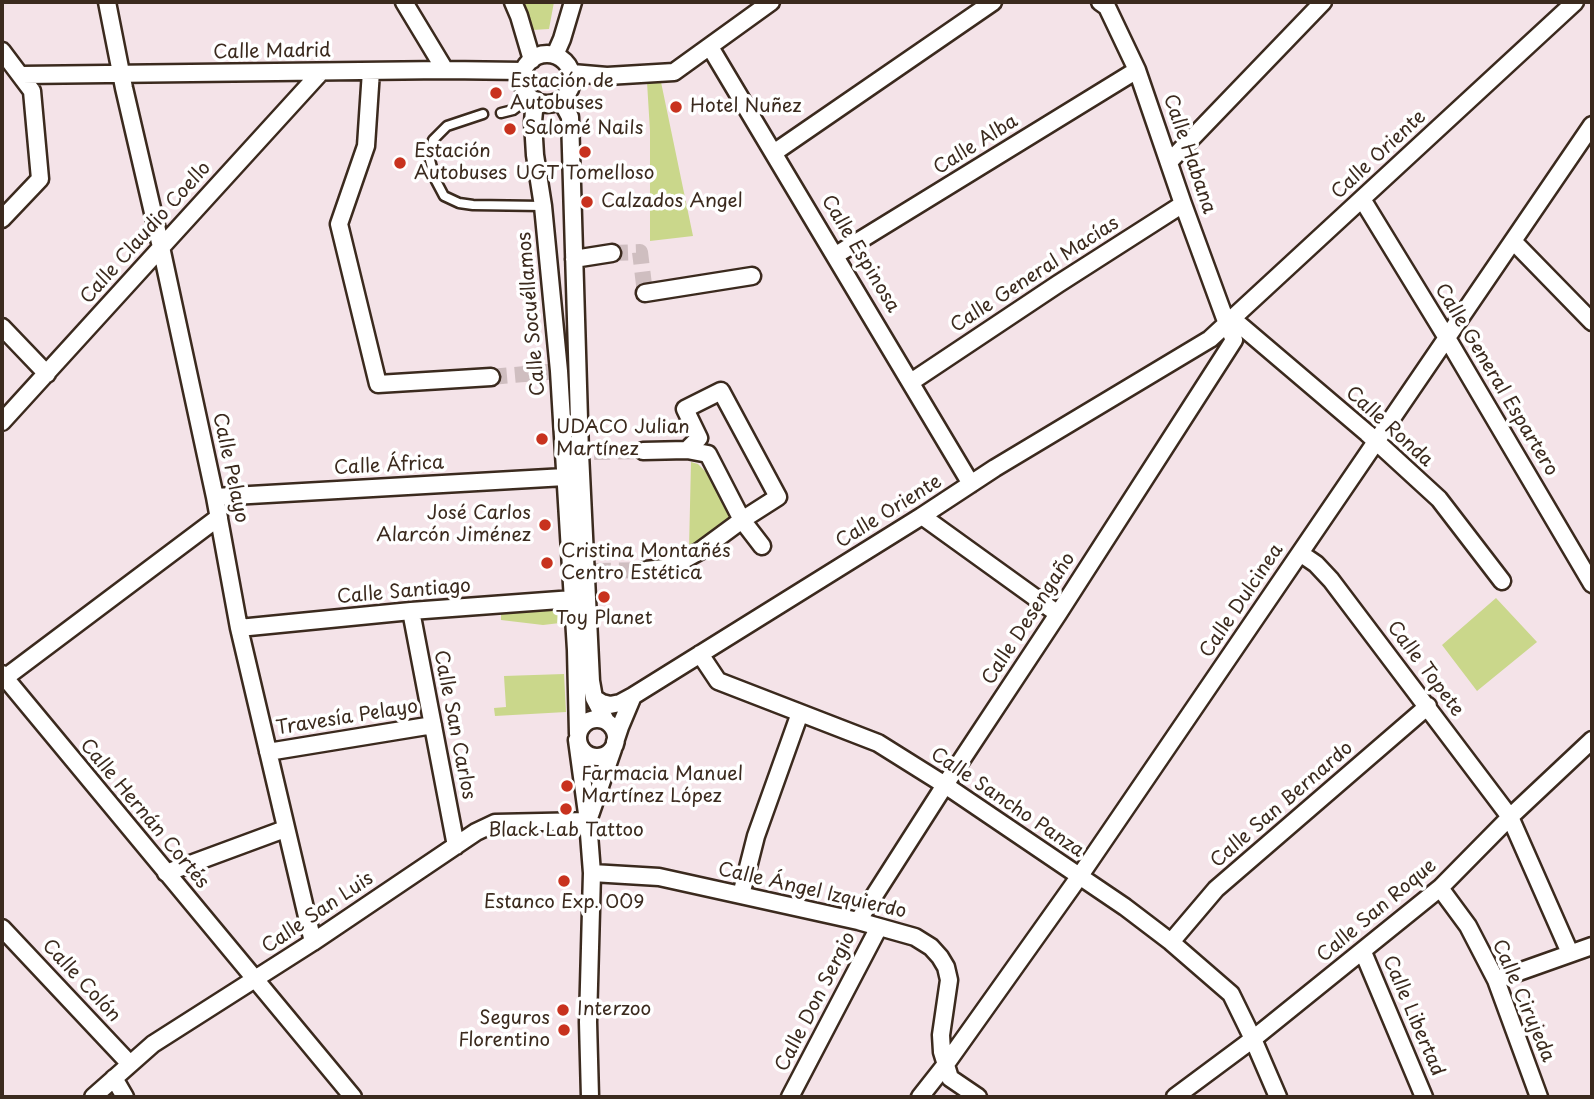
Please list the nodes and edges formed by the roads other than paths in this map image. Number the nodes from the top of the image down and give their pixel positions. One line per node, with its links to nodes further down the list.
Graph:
1 (107, 2): 19 (street, Calle Pelayo)
2 (404, 2): 13 (street)
3 (573, 2): 12 (street)
4 (771, 2): 10 (street)
5 (993, 2): 25 (street)
6 (1323, 2): 26 (street)
7 (1575, 2): 27 (street, Calle Oriente)
8 (1106, 4): 14 (street, Calle Habana)
9 (516, 9): 12 (street, Calle Socuéllamos)
10 (710, 47): 17 (street); 25 (street, Calle Espinosa)
11 (2, 51): 18 (street)
12 (539, 60): 13 (street, Calle Madrid); 17 (street); 20 (street, Calle Socuéllamos)
13 (445, 70): 15 (street, Calle Madrid)
14 (1137, 70): 26 (street, Calle Habana); 34 (street, Calle Alba)
15 (371, 71): 16 (street, Calle Madrid); 45 (street)
16 (321, 72): 19 (street, Calle Madrid); 32 (street, Calle Claudio Coello)
17 (572, 73): 21 (street)
18 (22, 75): 19 (street, Calle Madrid); 30 (street)
19 (122, 75): 32 (street, Calle Pelayo)
20 (533, 99): 21 (street); 22 (lane); 29 (street, Calle Socuéllamos)
21 (561, 100): 35 (street, Calle Socuéllamos)
22 (501, 113)
23 (483, 114): 29 (lane)
24 (1590, 135): 31 (street, Calle Dulcinea)
25 (775, 152): 34 (street, Calle Espinosa)
26 (1169, 162): 28 (street, Calle Habana)
27 (1362, 199): 38 (street, Calle Oriente); 41 (street, Calle General Espartero)
28 (1184, 204): 38 (street, Calle Habana); 46 (street, Calle General Macías)
29 (543, 205): 51 (street, Calle Socuéllamos)
30 (2, 219)
31 (1513, 241): 39 (street); 41 (street, Calle Dulcinea)
32 (161, 247): 44 (street, Calle Claudio Coello); 53 (street, Calle Pelayo)
33 (612, 253): 35 (street)
34 (836, 256): 46 (street, Calle Espinosa)
35 (574, 259): 69 (street, Calle Socuéllamos)
36 (752, 276): 37 (street)
37 (645, 293)
38 (1230, 322): 42 (street, Calle Oriente); 43 (street, Calle Habana); 48 (street, Calle Ronda)
39 (1592, 322)
40 (2, 327): 44 (street)
41 (1447, 338): 48 (street, Calle Dulcinea); 61 (street, Calle General Espartero)
42 (1210, 339): 43 (street); 52 (street, Calle Oriente)
43 (1231, 346): 64 (street, Calle Desengaño)
44 (47, 374): 47 (street, Calle Claudio Coello)
45 (491, 377)
46 (911, 382): 52 (street, Calle Espinosa)
47 (2, 422)
48 (1376, 443): 58 (street, Calle Dulcinea); 60 (street, Calle Ronda)
49 (687, 450): 50 (street); 56 (street); 56 (street)
50 (643, 451)
51 (565, 477): 53 (street, Calle África); 62 (street, Calle Socuéllamos)
52 (971, 484): 54 (street, Calle Oriente)
53 (215, 497): 55 (street, Calle Pelayo)
54 (922, 516): 64 (street); 66 (street, Calle Oriente)
55 (219, 517): 65 (street, Calle Pelayo); 67 (street)
56 (742, 520): 57 (street); 59 (street)
57 (762, 546)
58 (1300, 553): 70 (street, Calle Topete); 85 (street, Calle Dulcinea)
59 (646, 570)
60 (1502, 582)
61 (1592, 584)
62 (573, 599): 63 (street, Calle Santiago); 74 (street, Calle Socuéllamos)
63 (411, 611): 65 (street, Calle Santiago); 73 (street, Calle San Carlos)
64 (1058, 614): 78 (street, Calle Desengaño)
65 (239, 628): 77 (street, Calle Pelayo)
66 (700, 654): 68 (street, Calle Oriente); 71 (street, Calle Sancho Panza)
67 (3, 677): 83 (street, Calle Hernán Cortés)
68 (633, 696): 69 (street); 76 (street)
69 (594, 698): 72 (street, Calle Socuéllamos)
70 (1428, 706): 79 (street, Calle Topete); 92 (street, Calle San Bernardo)
71 (800, 713): 78 (street, Calle Sancho Panza); 87 (street)
72 (606, 721): 74 (street); 76 (street)
73 (433, 725): 77 (street, Travesía Pelayo); 82 (street, Calle San Carlos)
74 (578, 737): 76 (street); 80 (street, Calle Socuéllamos)
75 (1592, 740): 79 (street, Calle San Roque)
76 (614, 745): 80 (street, Calle Socuéllamos)
77 (268, 752): 81 (street, Calle Pelayo)
78 (945, 785): 85 (street, Calle Sancho Panza); 88 (street, Calle Desengaño)
79 (1510, 817): 86 (street, Calle San Roque); 95 (street, Calle Topete)
80 (588, 821): 82 (street, Calle San Luis); 84 (street, Calle Socuéllamos)
81 (285, 829): 83 (street); 91 (street, Calle Pelayo)
82 (456, 846): 91 (street, Calle San Luis)
83 (166, 873): 96 (street, Calle Hernán Cortés)
84 (592, 873): 87 (street, Calle Ángel Izquierdo); 105 (street, Calle Socuéllamos)
85 (1079, 877): 92 (street, Calle Sancho Panza); 100 (street, Calle Dulcinea)
86 (1440, 888): 94 (street, Calle San Roque); 97 (street, Calle Cirujeda)
87 (741, 895): 88 (street, Calle Ángel Izquierdo)
88 (858, 921): 89 (street, Calle Ángel Izquierdo)
89 (879, 927): 100 (street, Calle Ángel Izquierdo); 106 (street, Calle Don Sergio)
90 (2, 928): 99 (street, Calle Colón)
91 (313, 942): 96 (street, Calle San Luis)
92 (1171, 942): 98 (street, Calle Sancho Panza)
93 (1592, 946): 95 (street)
94 (1363, 952): 98 (street, Calle San Roque); 111 (street, Calle Libertad)
95 (1570, 953): 97 (street)
96 (256, 980): 99 (street, Calle San Luis); 104 (street, Calle Hernán Cortés)
97 (1496, 980): 112 (street, Calle Cirujeda)
98 (1253, 1039): 109 (street, Calle San Roque); 110 (street, Calle Sancho Panza)
99 (130, 1064): 101 (street, Calle San Luis)
100 (946, 1064): 107 (street, Calle Dulcinea); 108 (street)
101 (114, 1078): 102 (street, Calle San Luis); 103 (street)
102 (93, 1097)
103 (125, 1097)
104 (353, 1097)
105 (590, 1097)
106 (790, 1097)
107 (920, 1097)
108 (978, 1097)
109 (1175, 1097)
110 (1278, 1097)
111 (1424, 1097)
112 (1539, 1097)

